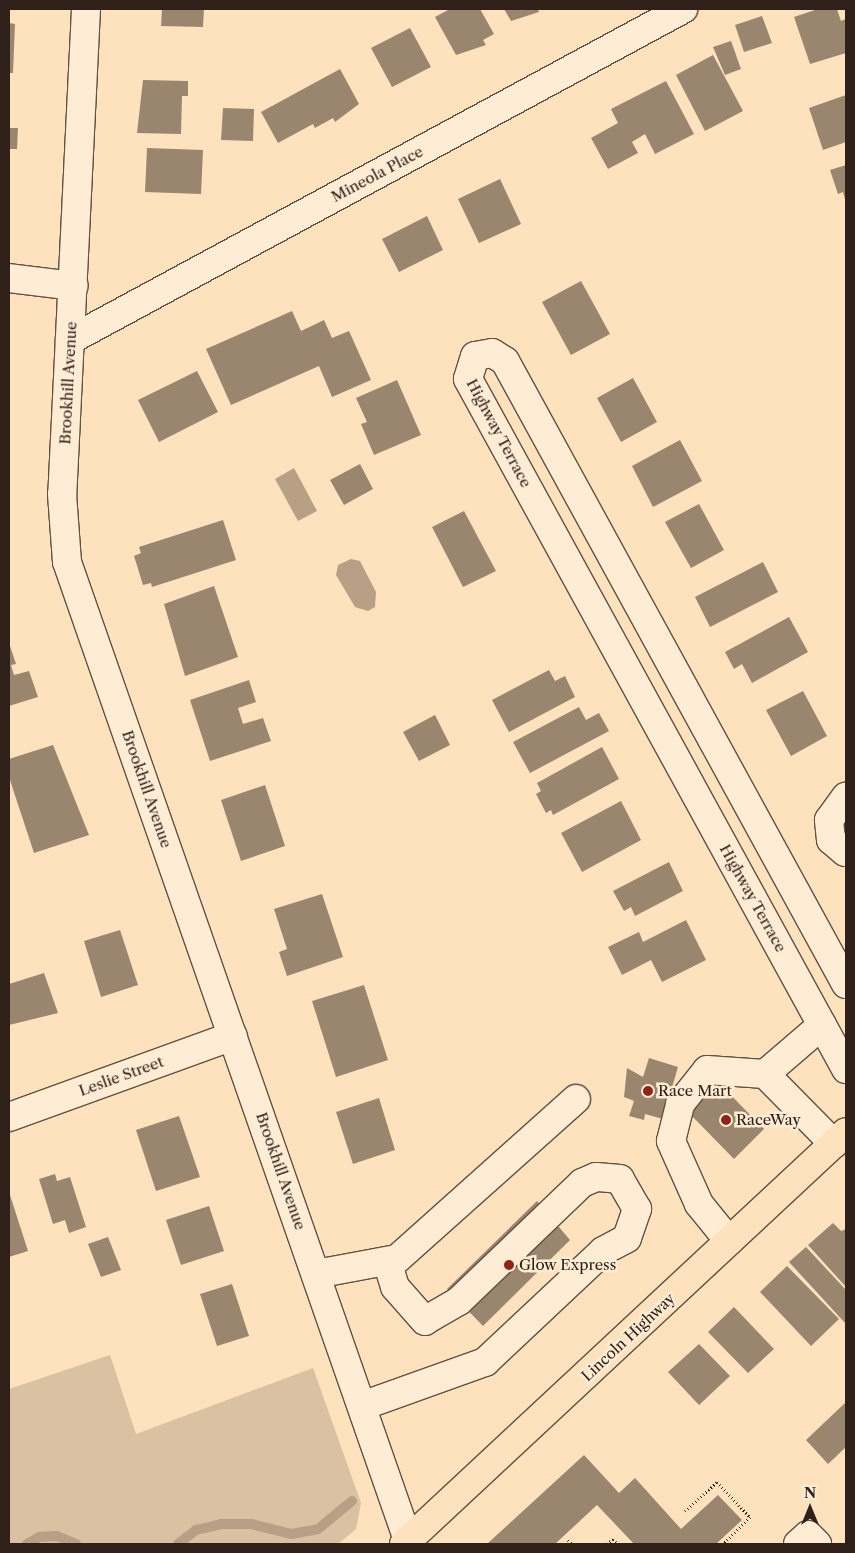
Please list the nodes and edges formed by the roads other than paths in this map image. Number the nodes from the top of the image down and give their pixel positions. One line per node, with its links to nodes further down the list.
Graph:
1 (86, 9): 4 (street, Brookhill Avenue)
2 (683, 9): 5 (street, Mineola Place)
3 (9, 278): 4 (street)
4 (74, 286): 5 (street, Brookhill Avenue)
5 (70, 340): 12 (street, Brookhill Avenue)
6 (694, 707): 7 (street); 7 (street, Highway Terrace); 10 (street, Highway Terrace)
7 (659, 727): 11 (street, Highway Terrace)
8 (846, 797): 9 (street)
9 (844, 852)
10 (846, 984)
11 (822, 1025): 13 (street, Highway Terrace); 14 (street)
12 (234, 1036): 16 (street, Leslie Street); 20 (street, Brookhill Avenue)
13 (846, 1070)
14 (765, 1074): 17 (street); 18 (street)
15 (576, 1099): 19 (street)
16 (9, 1116)
17 (840, 1138): 18 (main road, Lincoln Highway)
18 (729, 1241): 22 (main road, Lincoln Highway)
19 (387, 1261): 20 (street); 21 (street)
20 (316, 1274): 21 (street, Brookhill Avenue)
21 (362, 1406): 22 (street, Brookhill Avenue)
22 (406, 1542)

